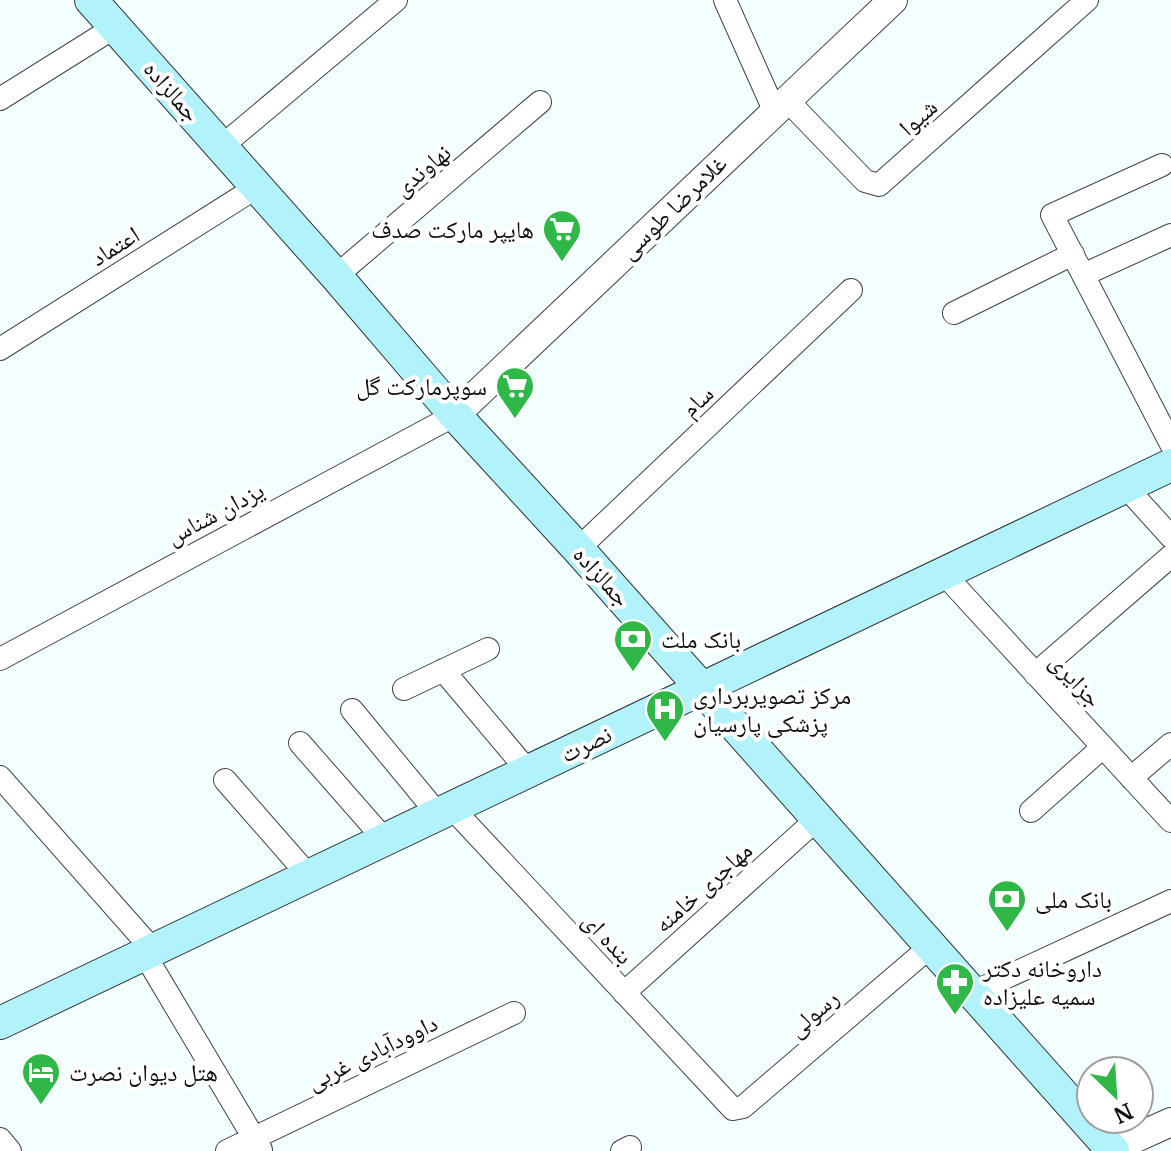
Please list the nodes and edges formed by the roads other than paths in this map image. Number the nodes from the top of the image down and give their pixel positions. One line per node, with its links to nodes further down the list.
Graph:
1 (91, 0): 6 (main road, جمالزاده)
2 (725, 0): 9 (street)
3 (893, 0): 9 (street, غلامرضا طوسی)
4 (1087, 0): 9 (street, شیوا)
5 (385, 3): 10 (street)
6 (115, 27): 7 (street); 10 (main road, جمالزاده)
7 (0, 99)
8 (540, 102): 16 (street, نهاوندی)
9 (780, 104): 20 (street, غلامرضا طوسی)
10 (221, 147): 12 (main road, جمالزاده)
11 (1162, 165): 14 (street)
12 (257, 187): 16 (main road, جمالزاده); 19 (street, اعتماد)
13 (1171, 235): 15 (street)
14 (1073, 254): 15 (street); 18 (street)
15 (1083, 275): 21 (street)
16 (336, 276): 20 (main road, جمالزاده)
17 (851, 290): 25 (street, سام)
18 (954, 313)
19 (0, 349)
20 (455, 415): 25 (main road, جمالزاده); 29 (street, یزدان شناس)
21 (1171, 444)
22 (1171, 465): 23 (main road, نصرت)
23 (1125, 486): 24 (street); 27 (main road, نصرت)
24 (1171, 537)
25 (578, 549): 32 (main road, جمالزاده)
26 (1171, 556): 31 (street)
27 (943, 573): 31 (street, جزایری); 32 (main road, نصرت)
28 (488, 649): 30 (street)
29 (0, 659)
30 (443, 670): 33 (street); 38 (street)
31 (1035, 674): 37 (street, جزایری)
32 (702, 688): 38 (main road, نصرت); 44 (main road, جمالزاده)
33 (404, 689)
34 (352, 710): 42 (street, بنده ای)
35 (300, 743): 46 (street)
36 (1171, 744): 40 (street)
37 (1103, 747): 40 (street, جزایری); 43 (street)
38 (528, 771): 42 (main road, نصرت)
39 (0, 777): 50 (street)
40 (1131, 778): 45 (street, جزایری)
41 (225, 780): 47 (street)
42 (445, 811): 46 (main road, نصرت); 51 (street, بنده ای)
43 (1031, 811)
44 (817, 819): 49 (main road, جمالزاده); 51 (street, مهاجری خامنه)
45 (1171, 821)
46 (385, 840): 47 (main road, نصرت)
47 (309, 876): 50 (main road, نصرت)
48 (1171, 901): 52 (street)
49 (931, 946): 52 (main road, جمالزاده); 55 (street, رسولی)
50 (149, 952): 54 (main road, نصرت); 58 (street)
51 (624, 993): 55 (street, بنده ای)
52 (972, 993): 59 (main road, جمالزاده)
53 (514, 1013): 58 (street, داوودآبادی غربی)
54 (0, 1023)
55 (727, 1104)
56 (1171, 1122): 59 (street)
57 (0, 1139): 60 (street)
58 (257, 1145): 61 (street, داوودآبادی غربی)
59 (1110, 1150)
60 (10, 1151)
61 (227, 1151)

